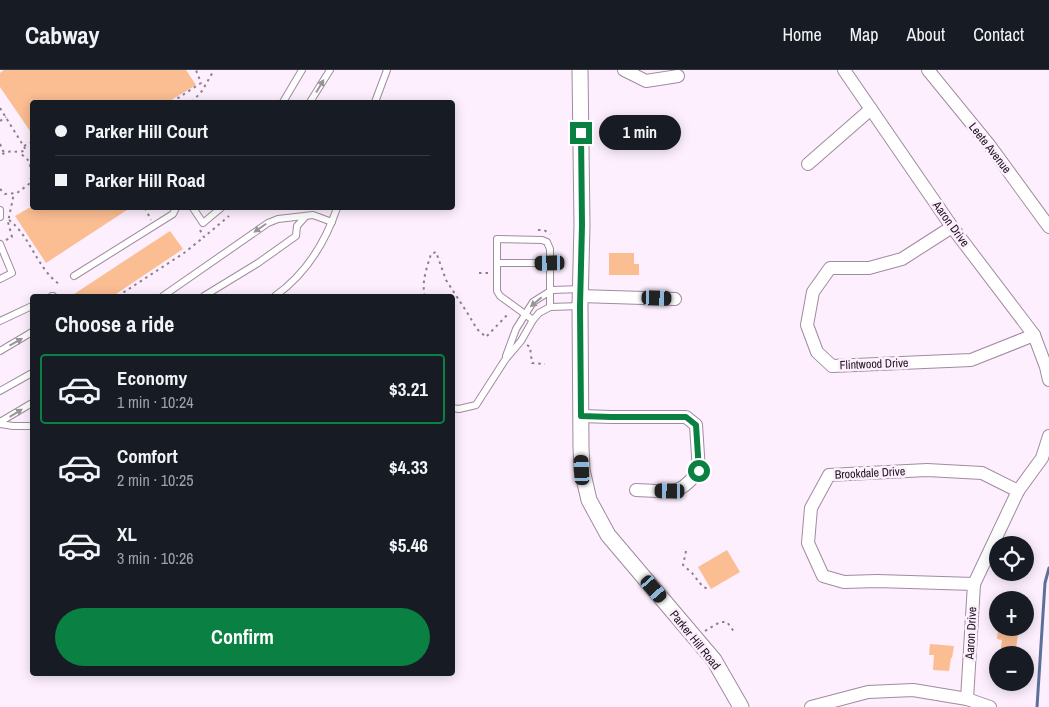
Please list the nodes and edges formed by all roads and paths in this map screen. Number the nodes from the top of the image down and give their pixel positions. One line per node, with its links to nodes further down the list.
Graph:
1 (196, 70): 12 (path)
2 (210, 70): 10 (path)
3 (302, 70): 14 (lane)
4 (330, 70): 15 (lane, one-way to 4)
5 (387, 70): 16 (lane)
6 (580, 70): 60 (street, Parker Hill Road)
7 (624, 70): 11 (street)
8 (844, 70): 18 (street, Aaron Drive)
9 (928, 70): 44 (street, Leete Avenue)
10 (214, 71): 13 (path)
11 (678, 76)
12 (175, 100)
13 (194, 100)
14 (284, 100)
15 (311, 100)
16 (376, 100)
17 (0, 108): 19 (path)
18 (871, 109): 28 (street); 43 (street, Aaron Drive)
19 (6, 117): 20 (path); 23 (path)
20 (0, 121)
21 (30, 143): 23 (path)
22 (0, 144): 24 (path)
23 (24, 146): 25 (path)
24 (4, 153): 25 (path); 26 (path)
25 (20, 153): 27 (path)
26 (0, 156)
27 (30, 164)
28 (808, 164)
29 (30, 181): 31 (path)
30 (0, 189): 31 (path)
31 (14, 193): 40 (path)
32 (0, 210): 39 (lane)
33 (146, 210): 42 (path)
34 (175, 210): 42 (lane)
35 (194, 210): 36 (lane)
36 (219, 210)
37 (336, 210): 41 (lane)
38 (306, 216): 41 (lane); 56 (lane, one-way to 56); 57 (lane)
39 (0, 217)
40 (9, 220): 46 (path); 53 (path)
41 (332, 222): 58 (lane)
42 (154, 226): 51 (lane)
43 (952, 227): 69 (street, Aaron Drive); 69 (street, Flintwood Drive)
44 (1049, 227)
45 (204, 236): 55 (path)
46 (0, 244): 52 (lane)
47 (497, 263): 48 (lane); 48 (lane); 50 (lane)
48 (550, 263): 54 (lane)
49 (479, 274): 50 (path)
50 (497, 274): 63 (lane)
51 (74, 276)
52 (0, 279)
53 (59, 284)
54 (550, 291): 60 (lane); 64 (lane); 65 (lane, one-way to 65)
55 (121, 294)
56 (166, 294)
57 (207, 294)
58 (277, 294)
59 (424, 294): 63 (path)
60 (580, 297): 61 (street); 64 (lane); 79 (street, Parker Hill Road)
61 (675, 298)
62 (30, 307): 67 (lane)
63 (514, 307): 65 (lane)
64 (550, 307): 66 (lane)
65 (524, 314): 66 (lane); 72 (lane)
66 (533, 320): 70 (lane)
67 (0, 321)
68 (30, 333): 71 (lane, one-way to 68)
69 (1034, 335): 75 (street, Aaron Drive)
70 (521, 341): 72 (lane); 73 (path)
71 (0, 351)
72 (505, 360): 78 (lane)
73 (545, 364)
74 (30, 374): 76 (lane)
75 (1049, 380)
76 (0, 391)
77 (30, 404): 80 (lane, one-way to 77)
78 (455, 408)
79 (581, 416): 83 (street); 91 (street, Parker Hill Road)
80 (0, 423): 81 (lane)
81 (30, 426)
82 (1049, 436): 84 (street, Aaron Drive)
83 (636, 490)
84 (1018, 492): 86 (street, Aaron Drive); 86 (street, Brookdale Drive)
85 (686, 551): 87 (path)
86 (974, 584): 90 (street, Aaron Drive)
87 (710, 588)
88 (735, 632): 89 (path)
89 (701, 633)
90 (968, 699): 92 (street); 93 (street)
91 (741, 707)
92 (811, 707)
93 (990, 707)

